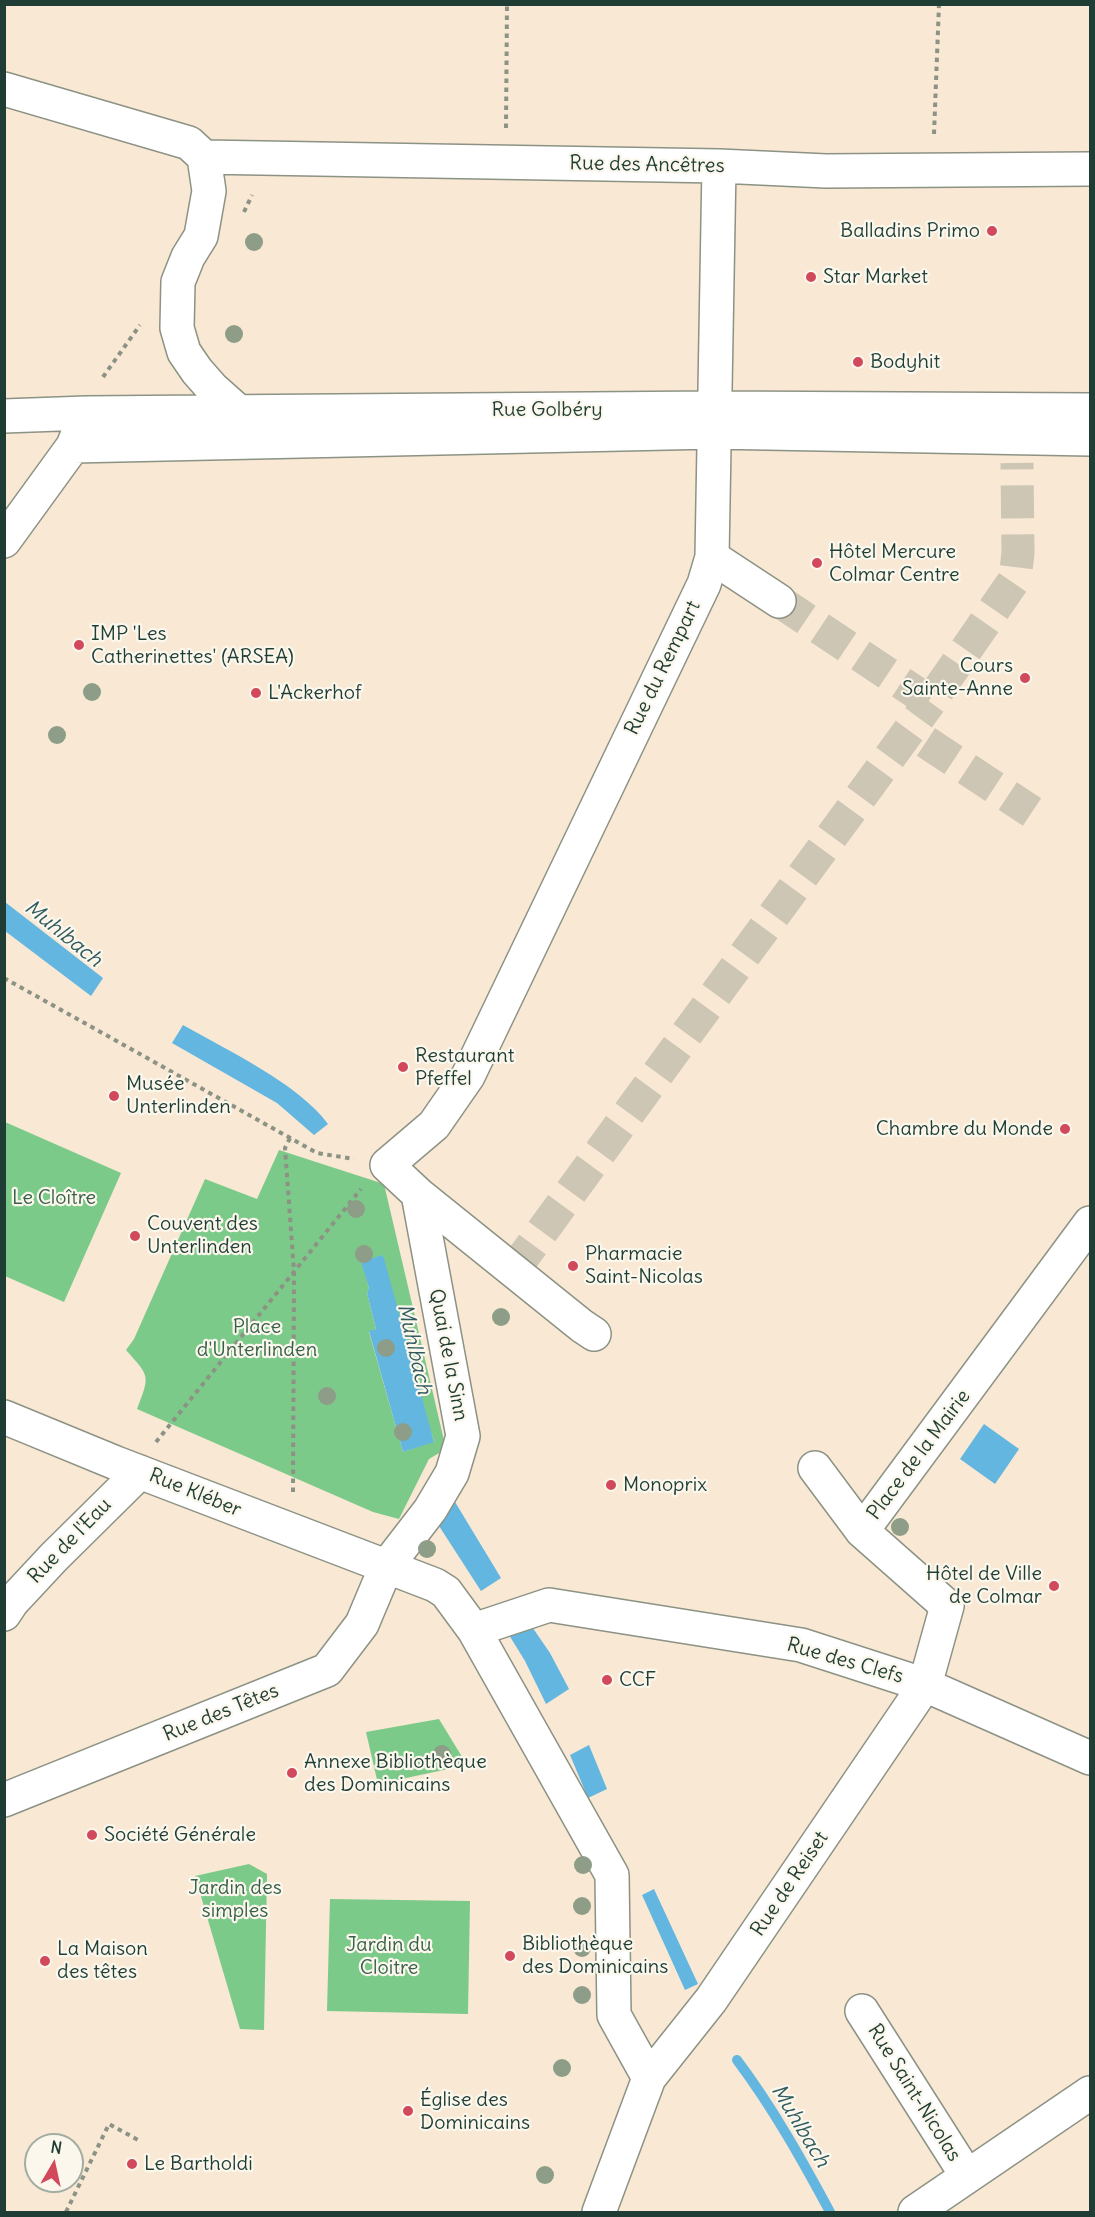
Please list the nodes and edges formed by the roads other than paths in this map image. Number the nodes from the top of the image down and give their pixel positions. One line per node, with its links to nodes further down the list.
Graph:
1 (4, 89): 2 (street)
2 (204, 157): 3 (street, Rue des Ancêtres); 6 (street)
3 (719, 165): 4 (street, Rue des Ancêtres); 9 (street, Rue du Rempart)
4 (1090, 169)
5 (1090, 410): 9 (street, Rue Golbéry)
6 (239, 412): 7 (street, Rue Golbéry); 9 (street, Rue Golbéry)
7 (86, 413): 8 (street, Rue Golbéry); 11 (street)
8 (4, 416)
9 (714, 420): 10 (street, Rue Golbéry); 11 (street, Rue Golbéry); 13 (street, Rue du Rempart)
10 (1090, 439)
11 (73, 446): 12 (street)
12 (4, 541)
13 (712, 557): 14 (street); 15 (street, Rue du Rempart)
14 (779, 601)
15 (418, 1194): 17 (street); 22 (street, Quai de la Sinn)
16 (1090, 1223): 21 (street, Place de la Mairie)
17 (594, 1334)
18 (4, 1417): 20 (street, Rue Kléber)
19 (814, 1468): 21 (street)
20 (140, 1472): 22 (street, Rue Kléber); 23 (street, Rue de l'Eau)
21 (862, 1532): 25 (street, Place de la Mairie)
22 (386, 1568): 24 (street, Rue Kléber); 27 (street, Rue des Têtes)
23 (4, 1614)
24 (474, 1630): 25 (street, Rue des Clefs); 29 (street, Rue Kléber)
25 (926, 1685): 26 (street, Rue des Clefs); 29 (street, Rue de Reiset)
26 (1090, 1758)
27 (4, 1800)
28 (862, 2011): 31 (street, Rue Saint-Nicolas)
29 (649, 2078): 33 (street, Rue de Reiset)
30 (1090, 2093): 31 (street, Rue Saint-Nicolas)
31 (967, 2176): 32 (street, Rue Saint-Nicolas)
32 (929, 2208)
33 (599, 2212)

